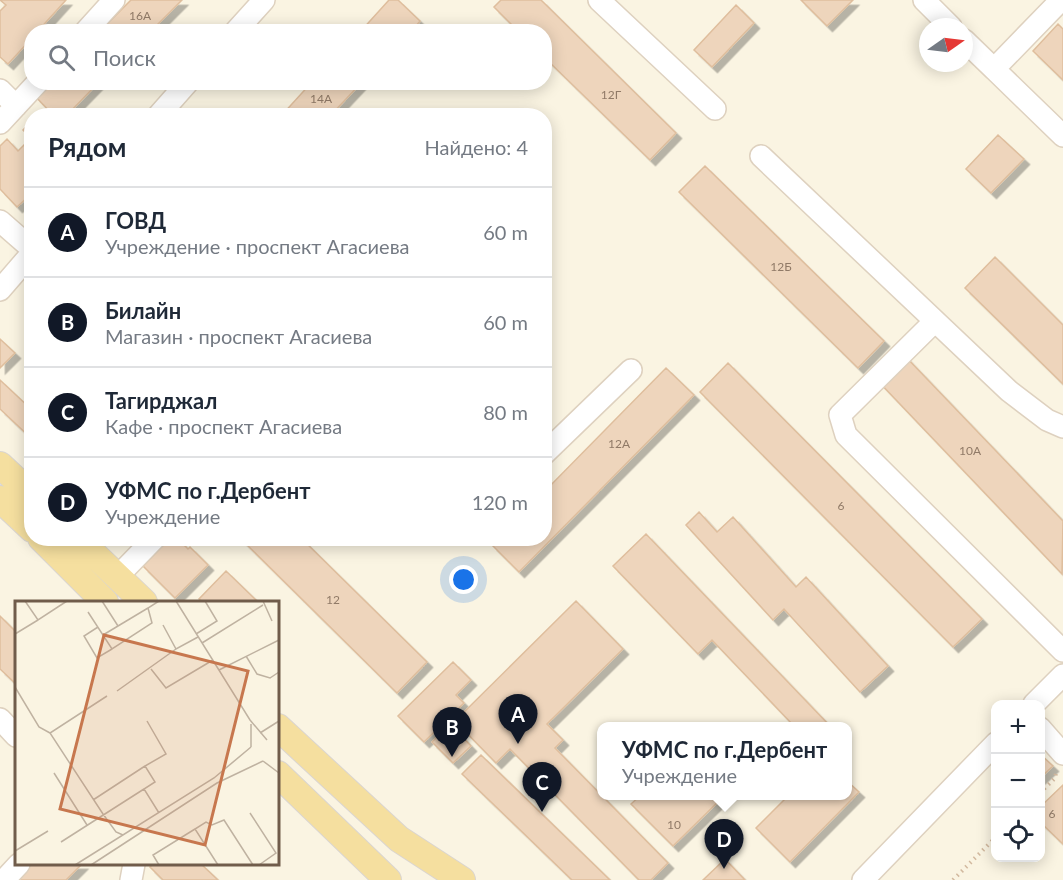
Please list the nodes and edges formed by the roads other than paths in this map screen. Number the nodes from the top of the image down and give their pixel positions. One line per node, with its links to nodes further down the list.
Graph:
1 (114, 0): 7 (street)
2 (264, 0): 8 (street)
3 (599, 0): 16 (street)
4 (924, 0): 6 (street)
5 (1061, 0): 10 (street)
6 (942, 18)
7 (92, 24)
8 (242, 24)
9 (973, 49): 10 (street)
10 (994, 69): 18 (street)
11 (0, 90): 14 (street)
12 (31, 90): 14 (street)
13 (181, 90): 15 (street)
14 (16, 106): 17 (street)
15 (165, 108)
16 (715, 109)
17 (0, 123)
18 (1063, 135)
19 (761, 156): 24 (street)
20 (0, 221): 21 (street)
21 (24, 244)
22 (24, 261): 23 (street)
23 (0, 290)
24 (935, 321): 26 (street); 38 (street)
25 (631, 370): 27 (street)
26 (1063, 427)
27 (552, 446)
28 (0, 465): 29 (main road)
29 (24, 488)
30 (0, 499): 31 (main road)
31 (24, 522)
32 (49, 546): 36 (main road)
33 (85, 546): 35 (main road)
34 (147, 546): 35 (street)
35 (117, 577): 37 (main road)
36 (103, 601)
37 (142, 601)
38 (1063, 651)
39 (1063, 675): 40 (street)
40 (1039, 700)
41 (0, 719): 44 (street)
42 (279, 728): 53 (main road)
43 (1045, 733): 46 (street)
44 (15, 735)
45 (991, 749): 54 (street)
46 (1063, 754)
47 (279, 775): 52 (main road)
48 (18, 865): 50 (street)
49 (134, 865): 51 (street)
50 (4, 880)
51 (130, 880)
52 (388, 880)
53 (462, 880)
54 (863, 880)

